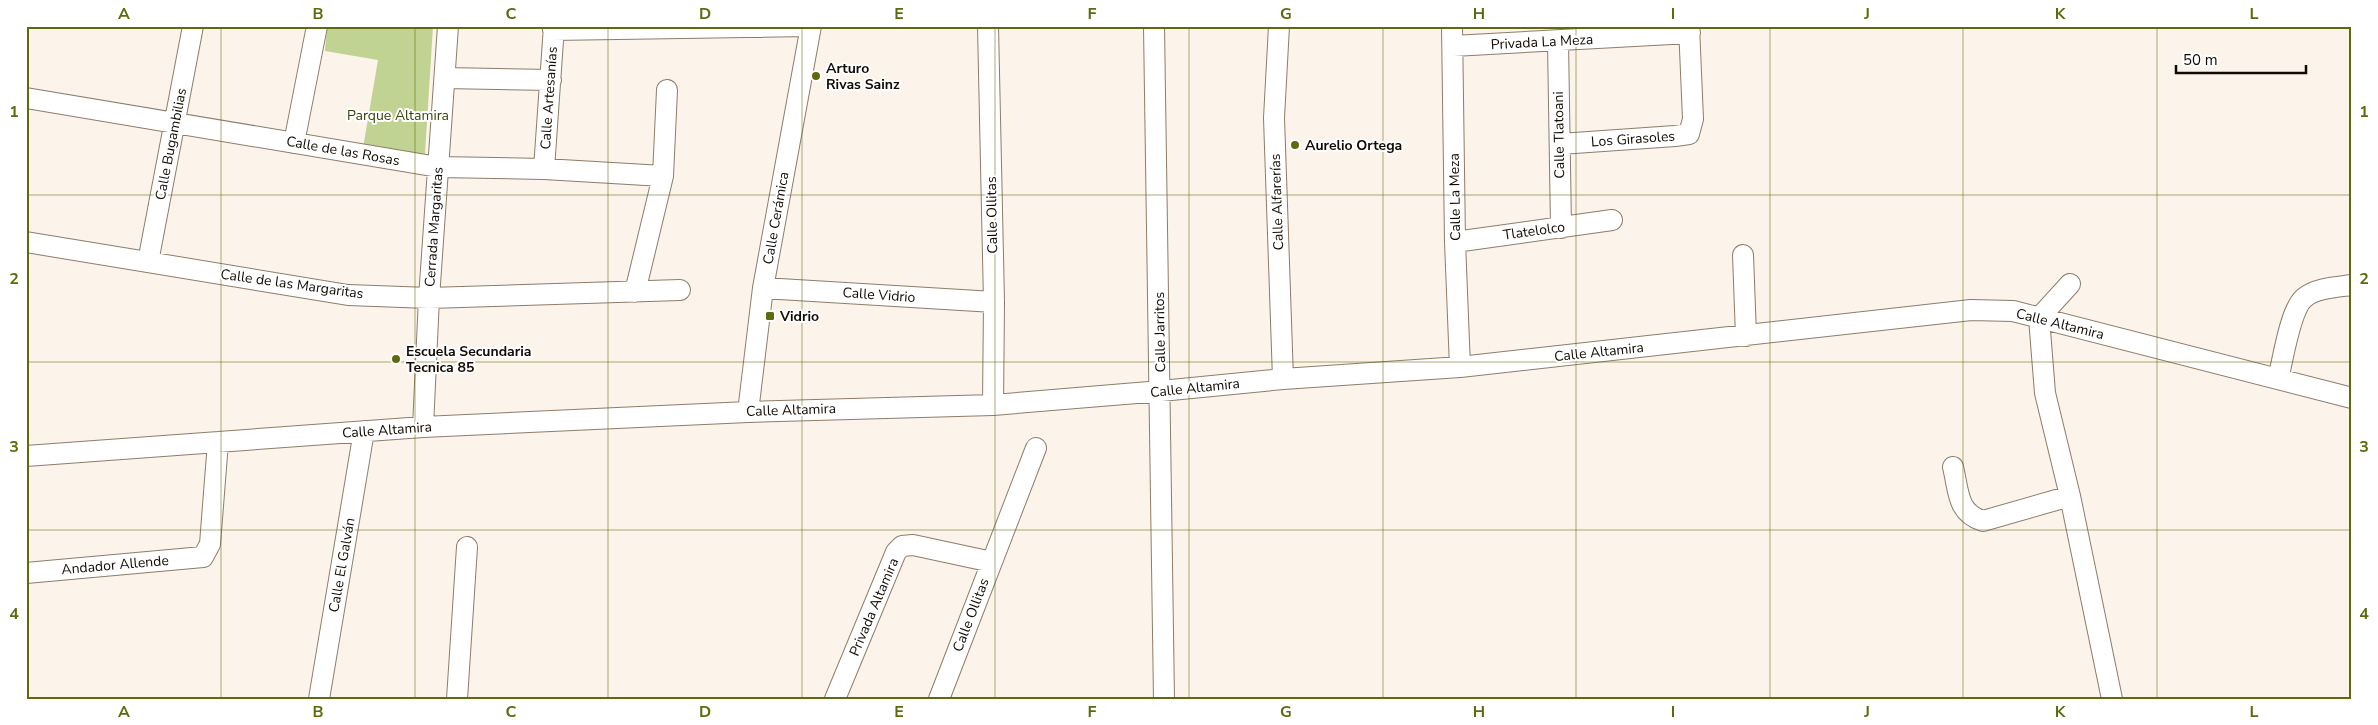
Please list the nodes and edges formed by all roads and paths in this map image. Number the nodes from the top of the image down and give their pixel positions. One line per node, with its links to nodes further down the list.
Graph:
1 (193, 26): 16 (street, Calle Bugambilias)
2 (317, 26): 17 (street)
3 (448, 26): 12 (street, Cerrada Margaritas)
4 (811, 26): 8 (street); 30 (street, Calle Cerámica)
5 (988, 26): 34 (street, Calle Ollitas)
6 (1154, 26): 40 (street, Calle Jarritos)
7 (1279, 26): 38 (street, Calle Alfarerías)
8 (553, 28): 13 (street, Calle Artesanías)
9 (1690, 30): 11 (street, Privada La Meza); 18 (street, Los Girasoles)
10 (1453, 36): 11 (street, Privada La Meza); 25 (street, Calle La Meza)
11 (1558, 42): 18 (street, Calle Tlatoani)
12 (445, 78): 13 (street); 19 (street, Cerrada Margaritas)
13 (551, 80): 20 (street, Calle Artesanías)
14 (667, 90): 21 (street)
15 (26, 98): 16 (street, Calle de las Rosas)
16 (175, 123): 17 (street, Calle de las Rosas); 27 (street, Calle Bugambilias)
17 (294, 143): 19 (street, Calle de las Rosas)
18 (1560, 144): 23 (street, Calle Tlatoani)
19 (438, 168): 20 (street, Calle de las Rosas); 33 (street, Cerrada Margaritas)
20 (544, 169): 21 (street, Calle de las Rosas)
21 (662, 176): 32 (street)
22 (1612, 220): 23 (street, Tlatelolco)
23 (1561, 228): 25 (street, Tlatelolco)
24 (26, 242): 27 (street, Calle de las Margaritas)
25 (1455, 242): 37 (street, Calle La Meza)
26 (1743, 255): 36 (street)
27 (148, 262): 33 (street, Calle de las Margaritas)
28 (2070, 284): 35 (street)
29 (2352, 285): 39 (street)
30 (763, 288): 34 (street, Calle Vidrio); 43 (street, Calle Cerámica)
31 (680, 290): 32 (street, Calle de las Margaritas)
32 (635, 292): 33 (street, Calle de las Margaritas)
33 (429, 298): 44 (street, Cerrada Margaritas)
34 (994, 302): 42 (street, Calle Ollitas)
35 (2039, 318): 36 (street, Calle Altamira); 39 (street, Calle Altamira); 50 (street)
36 (1746, 336): 37 (street, Calle Altamira)
37 (1460, 367): 38 (street, Calle Altamira)
38 (1283, 379): 40 (street, Calle Altamira)
39 (2278, 379): 41 (street, Calle Altamira)
40 (1161, 392): 42 (street, Calle Altamira); 58 (street, Calle Jarritos)
41 (2352, 398)
42 (993, 405): 43 (street, Calle Altamira)
43 (748, 412): 44 (street, Calle Altamira)
44 (423, 428): 45 (street, Calle Altamira)
45 (364, 432): 46 (street, Calle Altamira); 54 (street, Calle El Galván)
46 (218, 442): 48 (street, Calle Altamira); 53 (street, Andador Allende)
47 (1036, 448): 52 (street, Calle Ollitas)
48 (26, 456)
49 (1953, 468): 50 (street)
50 (2070, 496): 59 (street)
51 (467, 547): 55 (street)
52 (992, 562): 56 (street, Privada Altamira); 57 (street, Calle Ollitas)
53 (26, 573)
54 (319, 699)
55 (457, 699)
56 (835, 699)
57 (939, 699)
58 (1164, 699)
59 (2112, 699)

